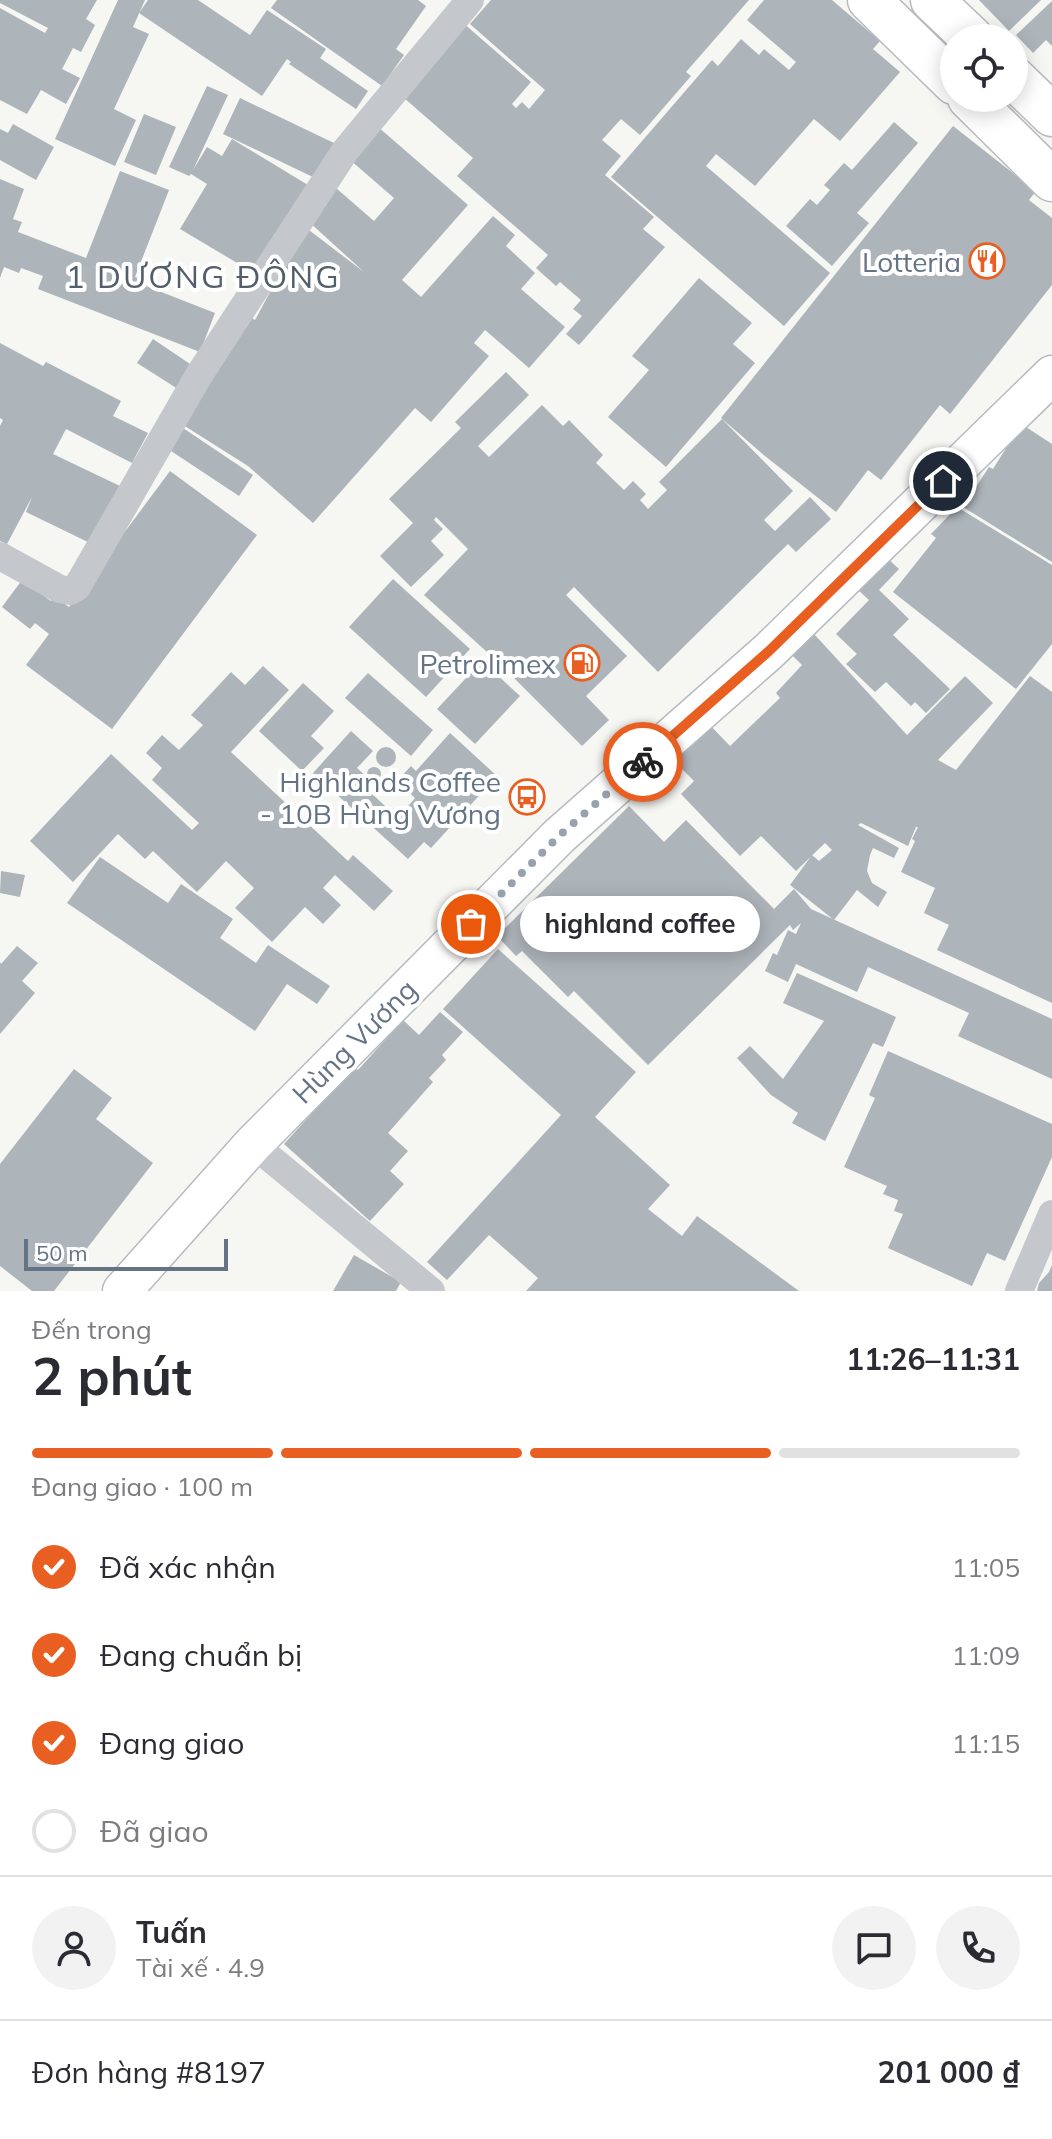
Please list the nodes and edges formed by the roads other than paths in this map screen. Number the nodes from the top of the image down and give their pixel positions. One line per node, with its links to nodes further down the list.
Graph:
1 (470, 0): 11 (street)
2 (932, 0): 4 (main road)
3 (896, 9): 5 (main road)
4 (957, 24)
5 (940, 65)
6 (1028, 92): 8 (main road)
7 (983, 112): 9 (main road)
8 (1052, 115)
9 (1052, 180)
10 (1052, 375): 12 (main road, Hùng Vương)
11 (0, 556)
12 (253, 1144): 14 (main road, Hùng Vương); 15 (street)
13 (1052, 1214): 16 (street)
14 (122, 1291)
15 (431, 1291)
16 (1019, 1291)

